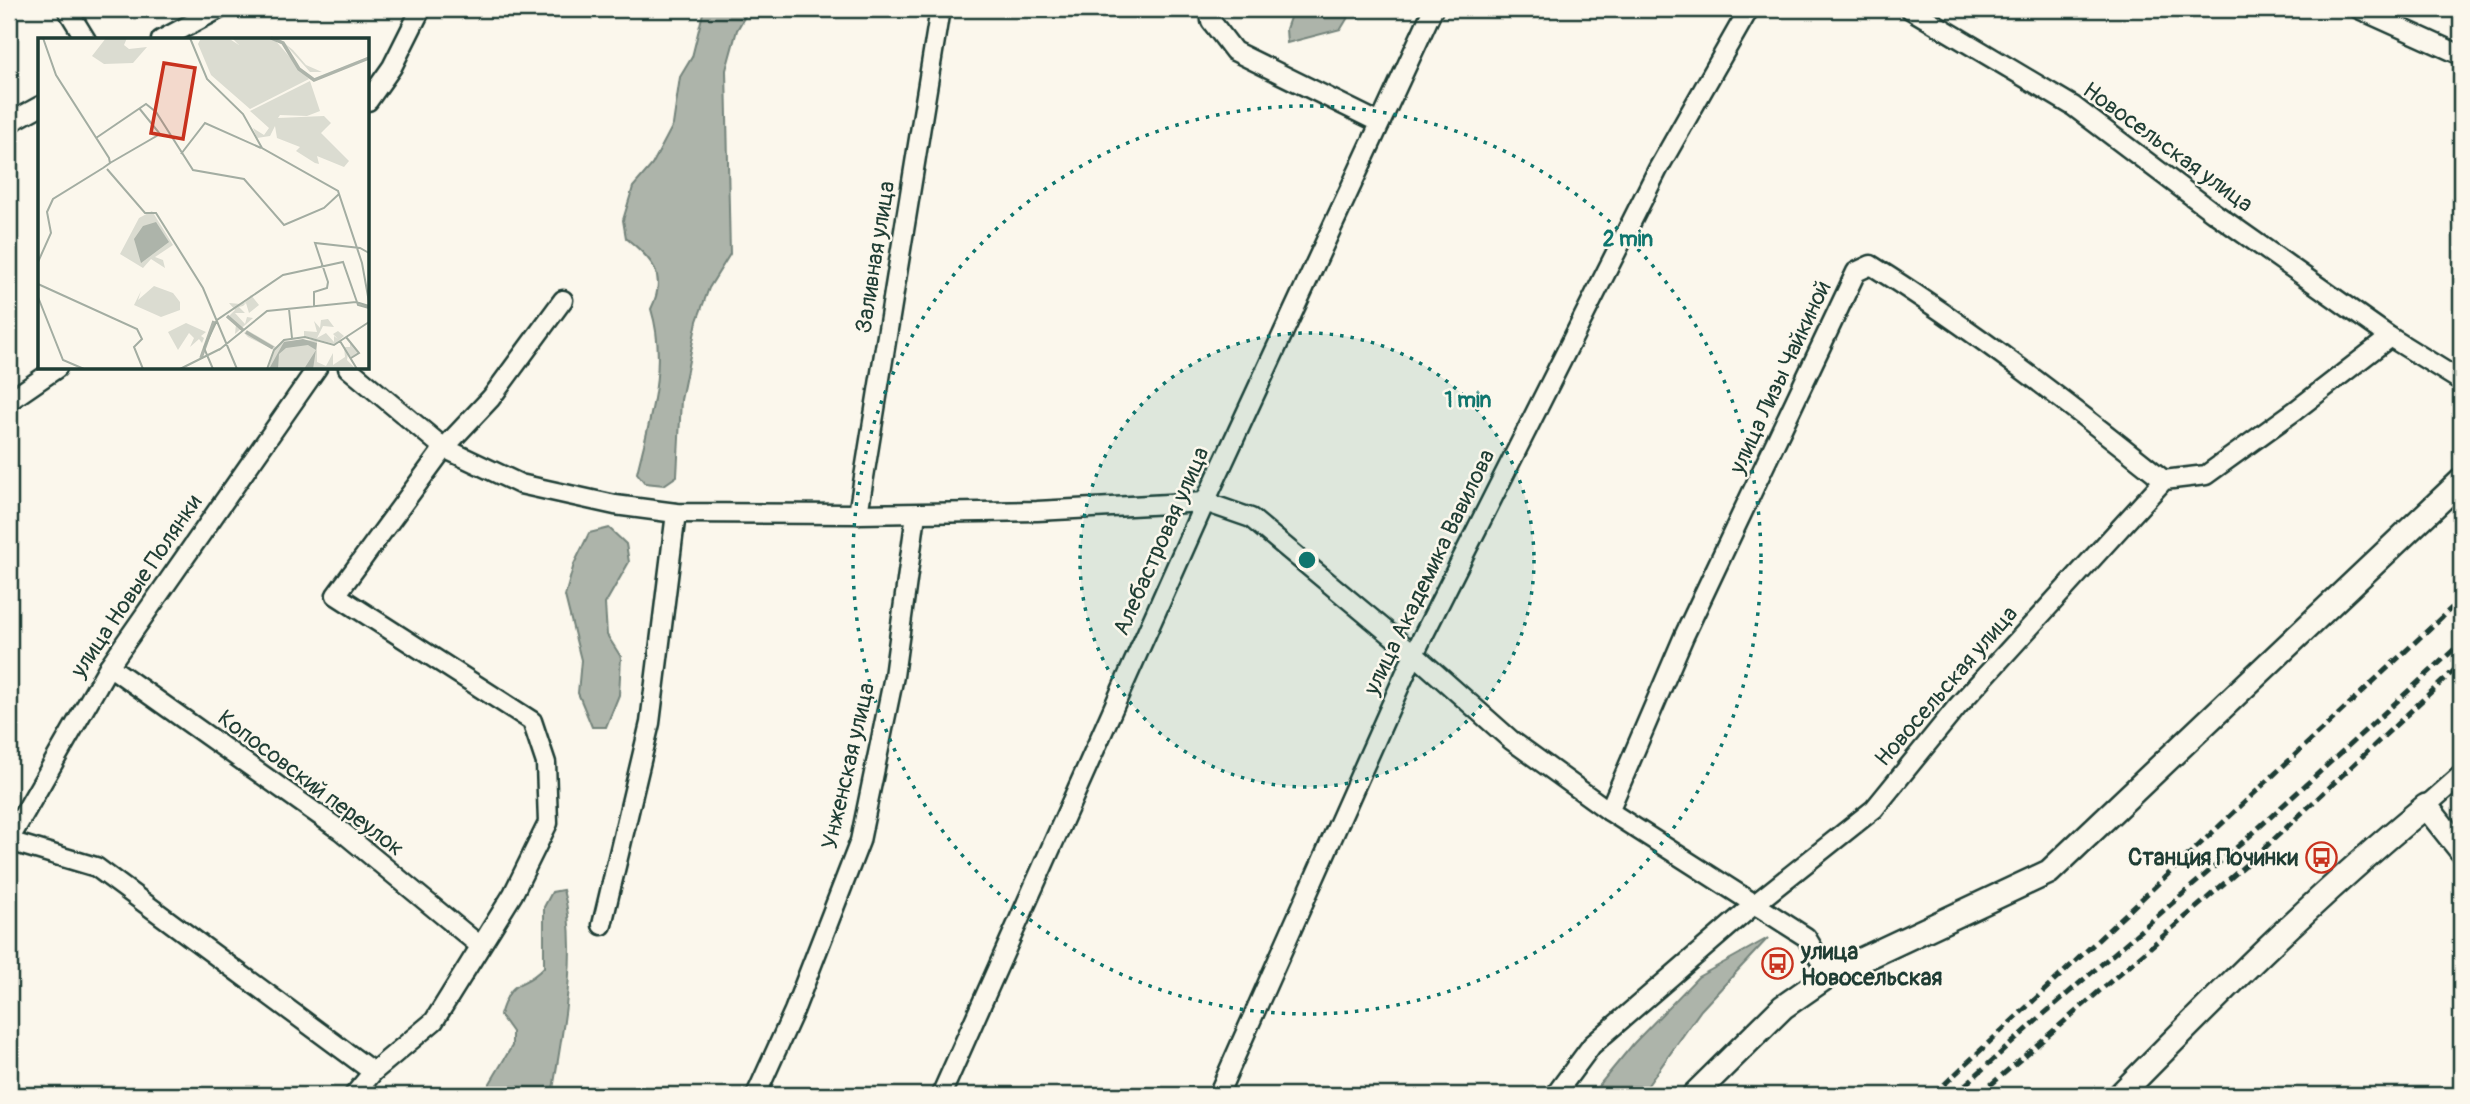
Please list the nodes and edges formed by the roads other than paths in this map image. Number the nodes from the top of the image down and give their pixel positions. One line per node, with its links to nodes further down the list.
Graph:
1 (66, 9): 10 (street)
2 (219, 9): 11 (street)
3 (421, 9): 13 (street)
4 (940, 9): 29 (street, Заливная улица)
5 (1210, 9): 16 (street)
6 (1433, 9): 16 (street, Алебастровая улица)
7 (1749, 9): 31 (street, улица Академика Вавилова)
8 (1910, 9): 18 (street, Новосельская улица)
9 (2359, 9): 12 (street)
10 (85, 38)
11 (165, 38)
12 (2461, 55)
13 (369, 99)
14 (38, 107): 15 (street)
15 (9, 123)
16 (1380, 123): 27 (street, Алебастровая улица)
17 (563, 300): 24 (street)
18 (2390, 337): 22 (street, Новосельская улица); 25 (street)
19 (56, 369): 23 (street)
20 (316, 369): 32 (street, улица Новые Полянки)
21 (349, 369): 24 (street)
22 (2461, 381)
23 (9, 401)
24 (444, 448): 28 (street); 40 (street)
25 (2164, 480): 35 (street, улица Лизы Чайкиной); 38 (street, Новосельская улица)
26 (2461, 481): 41 (street)
27 (1205, 502): 30 (street); 31 (street); 45 (street, Алебастровая улица)
28 (676, 513): 29 (street); 39 (street)
29 (858, 514): 30 (street)
30 (916, 514): 44 (street, Унженская улица)
31 (1414, 654): 35 (street); 46 (street, улица Академика Вавилова)
32 (109, 666): 36 (street, улица Новые Полянки); 40 (street, Копосовский переулок)
33 (2461, 775): 34 (street)
34 (2426, 806): 37 (street); 49 (street)
35 (1609, 811): 38 (street)
36 (9, 841): 42 (street)
37 (2461, 850)
38 (1756, 903): 41 (street); 47 (street, Новосельская улица)
39 (602, 925)
40 (479, 945): 42 (street)
41 (1829, 975): 48 (street)
42 (373, 1072): 43 (street)
43 (354, 1095)
44 (756, 1095)
45 (941, 1095)
46 (1218, 1095)
47 (1555, 1095)
48 (1694, 1095)
49 (2120, 1095)

